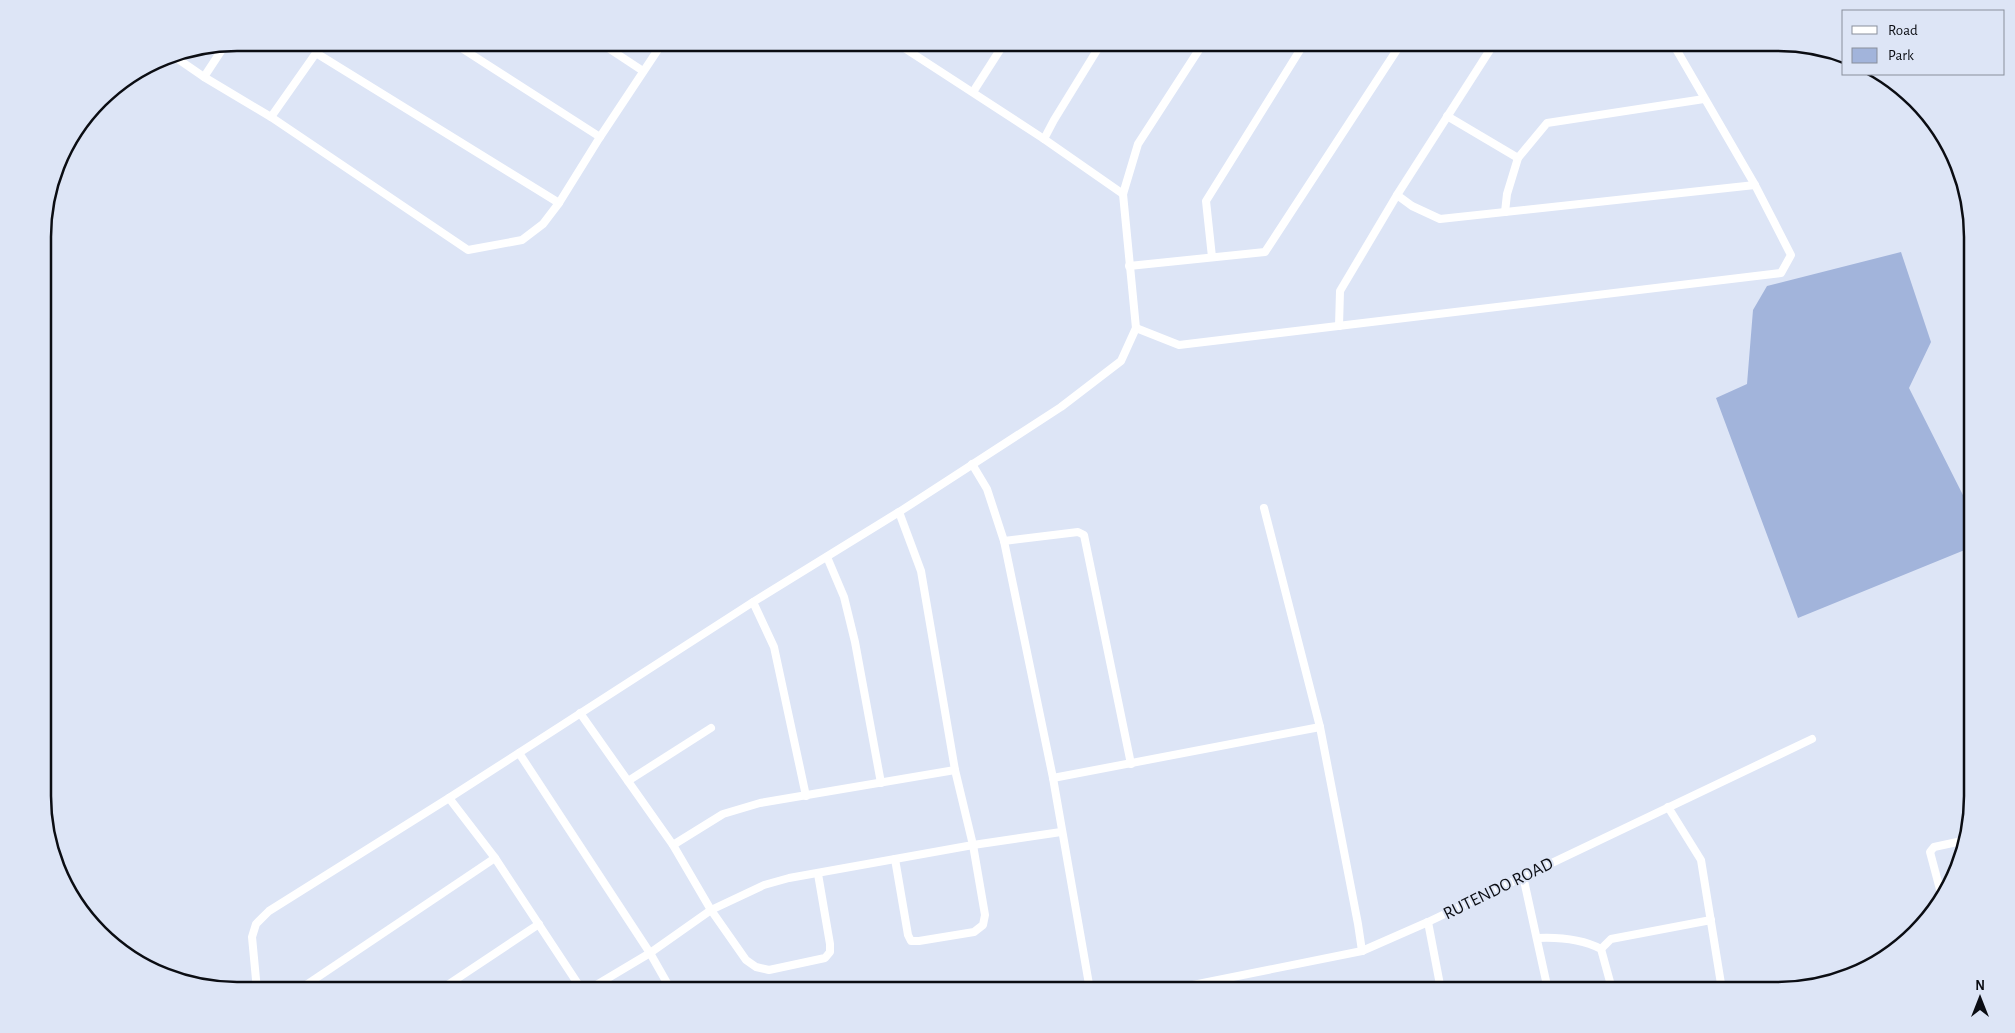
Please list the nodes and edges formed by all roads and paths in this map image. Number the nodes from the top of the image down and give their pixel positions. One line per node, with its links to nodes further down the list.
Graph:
1 (466, 51): 20 (street)
2 (613, 51): 14 (street)
3 (657, 51): 14 (street)
4 (914, 51): 16 (street)
5 (999, 51): 16 (street)
6 (1096, 51): 21 (street)
7 (1198, 51): 24 (street)
8 (1299, 51): 28 (street)
9 (1396, 51): 28 (street)
10 (1489, 51): 18 (street)
11 (1677, 51): 17 (street)
12 (220, 52): 15 (street)
13 (179, 61): 15 (street)
14 (643, 71): 20 (street)
15 (204, 77): 19 (street)
16 (973, 92): 21 (street)
17 (1704, 99): 22 (street); 23 (street)
18 (1447, 116): 22 (street); 25 (street)
19 (271, 117): 26 (street); 26 (street)
20 (600, 137): 26 (street)
21 (1044, 139): 24 (street)
22 (1518, 158): 27 (street)
23 (1755, 186): 27 (street); 30 (street)
24 (1123, 194): 29 (street)
25 (1397, 195): 27 (street); 30 (street)
26 (558, 203)
27 (1504, 212)
28 (1212, 257): 29 (street)
29 (1129, 266): 31 (street)
30 (1339, 326): 31 (street)
31 (1136, 328): 32 (street)
32 (972, 464): 34 (street); 35 (street)
33 (1264, 508): 39 (street)
34 (899, 512): 36 (street); 44 (street)
35 (1004, 541): 43 (street); 45 (street)
36 (826, 557): 37 (street); 47 (street)
37 (753, 602): 38 (street); 48 (street)
38 (580, 713): 42 (street); 46 (street)
39 (1320, 727): 43 (street); 66 (street)
40 (711, 728): 46 (street)
41 (1812, 738): 50 (street, RUTENDO ROAD)
42 (520, 753): 49 (street); 67 (street)
43 (1131, 764): 45 (street)
44 (956, 770): 47 (street); 54 (street)
45 (1053, 778): 51 (street)
46 (628, 781): 53 (street)
47 (881, 783): 48 (street)
48 (806, 796): 53 (street)
49 (449, 798): 55 (street); 68 (street)
50 (1668, 807): 58 (street, RUTENDO ROAD); 61 (street)
51 (1061, 832): 54 (street); 74 (street)
52 (1958, 842): 59 (street)
53 (673, 845): 60 (street)
54 (973, 845): 56 (street); 56 (street)
55 (495, 858): 63 (street); 69 (street)
56 (895, 859): 57 (street)
57 (818, 874): 60 (street); 60 (street)
58 (1523, 876): 62 (street, RUTENDO ROAD); 64 (street)
59 (1940, 888)
60 (711, 910): 67 (street)
61 (1711, 920): 65 (street); 79 (street)
62 (1428, 922): 66 (street, RUTENDO ROAD); 76 (street)
63 (539, 924): 70 (street); 71 (street)
64 (1537, 938): 65 (street); 77 (street)
65 (1602, 950): 78 (street)
66 (1362, 951): 75 (street, RUTENDO ROAD)
67 (650, 954): 72 (street); 73 (street)
68 (256, 982)
69 (310, 982)
70 (452, 982)
71 (577, 982)
72 (602, 982)
73 (666, 982)
74 (1089, 982)
75 (1222, 982)
76 (1440, 982)
77 (1546, 982)
78 (1610, 982)
79 (1721, 982)

